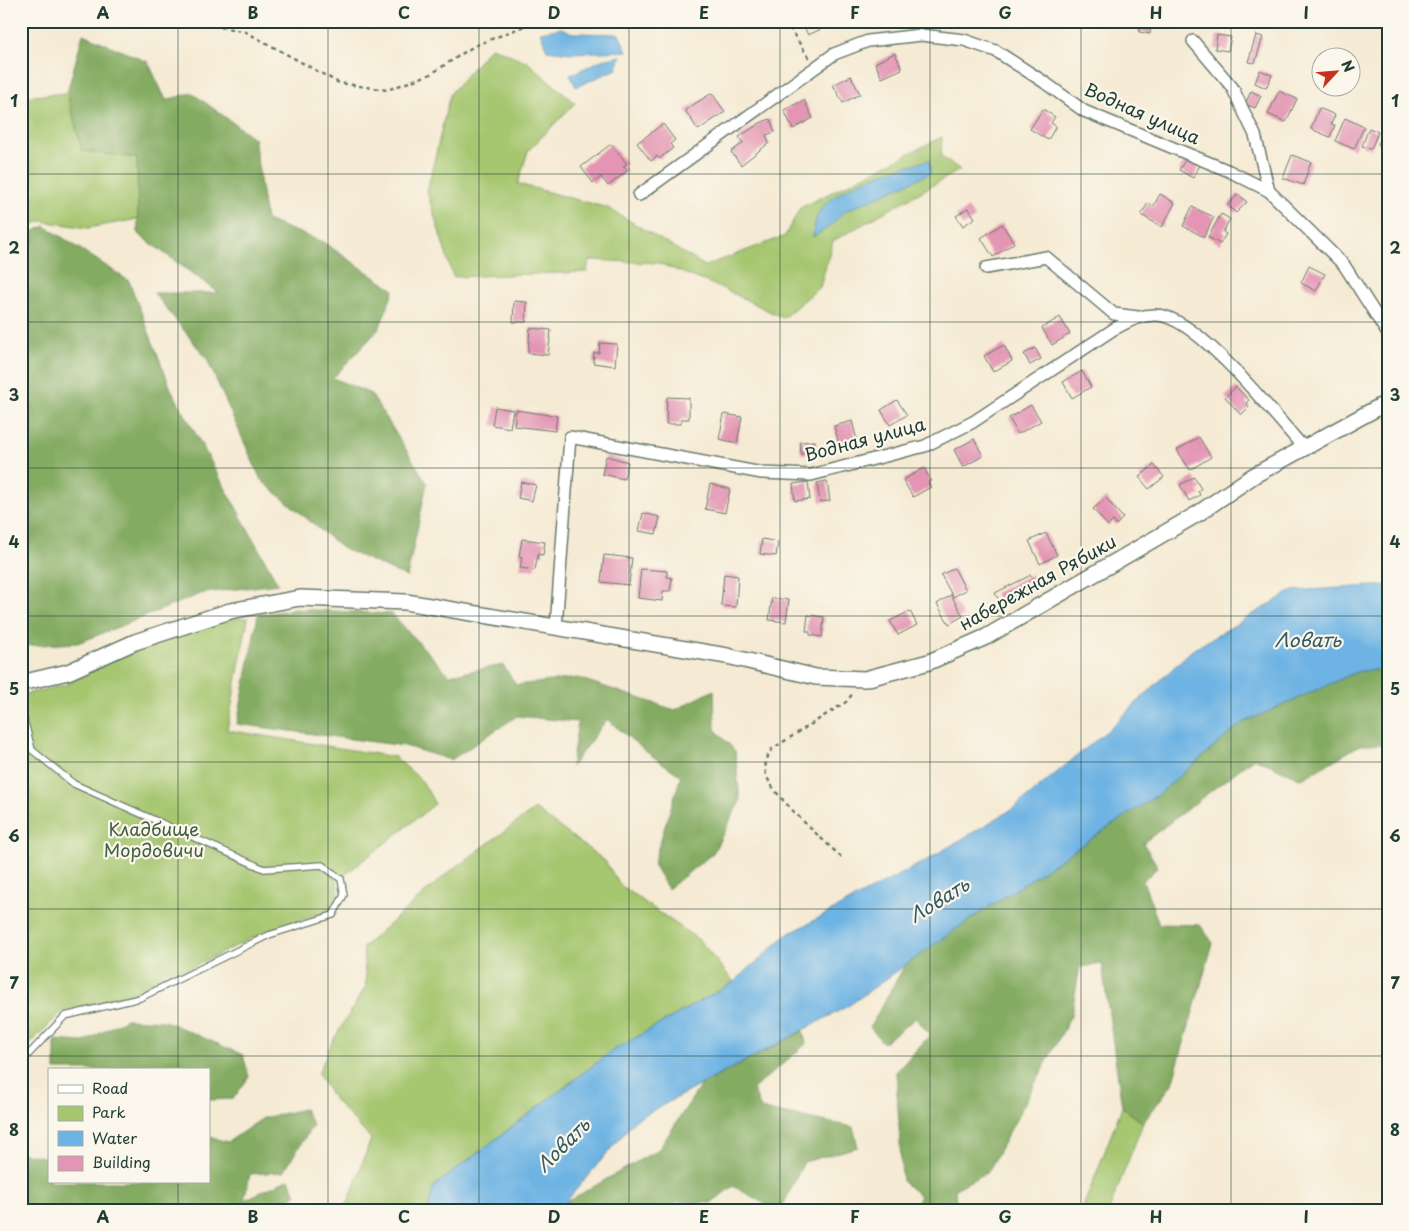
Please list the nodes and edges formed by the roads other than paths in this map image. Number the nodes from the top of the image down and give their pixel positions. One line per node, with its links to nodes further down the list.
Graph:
1 (1193, 41): 2 (street)
2 (1269, 191): 3 (street, Водная улица); 6 (street, Водная улица)
3 (639, 195)
4 (986, 268): 5 (street)
5 (1138, 317): 8 (street, Водная улица); 9 (street, Водная улица)
6 (1388, 334)
7 (1388, 402): 8 (street, набережная Рябики)
8 (1304, 448): 9 (street, набережная Рябики)
9 (556, 627): 10 (street, набережная Рябики)
10 (21, 683)
11 (21, 708): 12 (lane)
12 (21, 1059)

